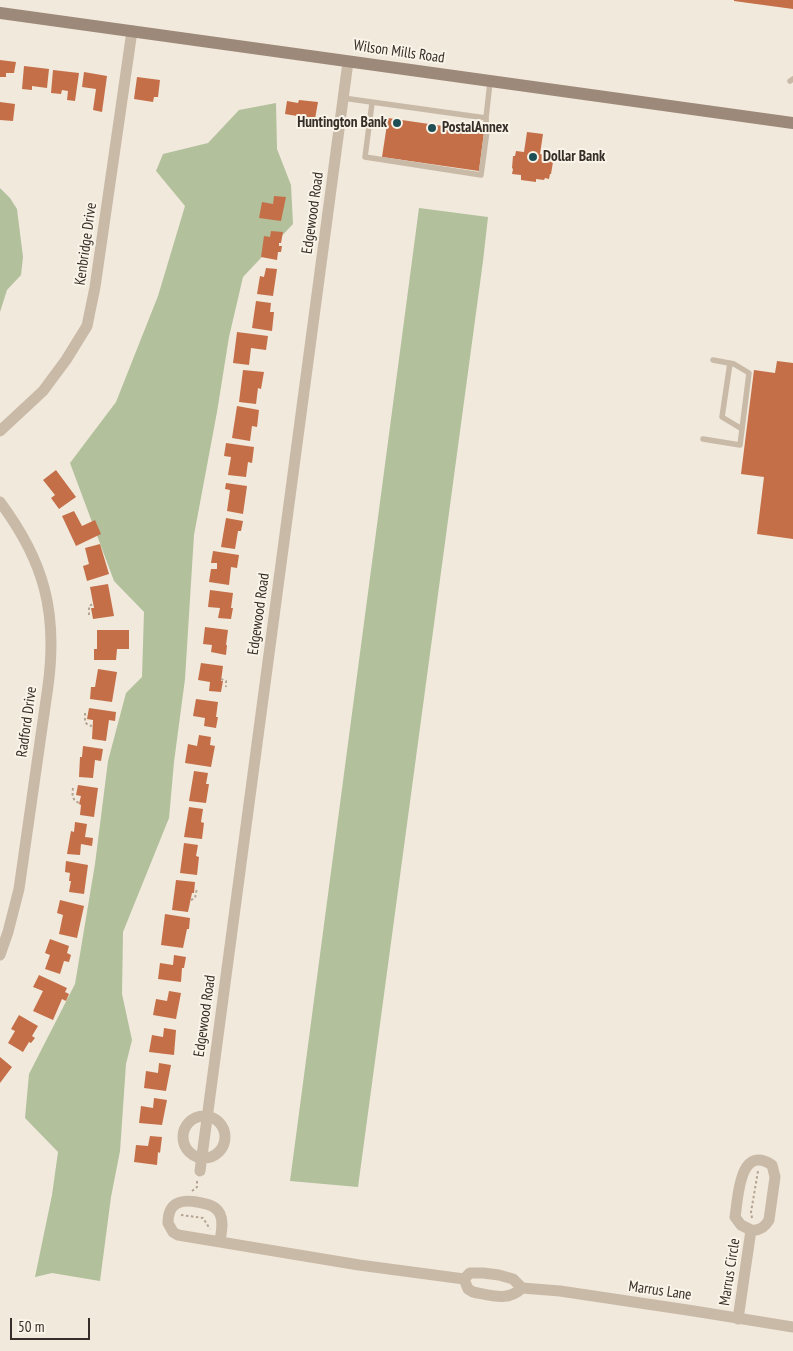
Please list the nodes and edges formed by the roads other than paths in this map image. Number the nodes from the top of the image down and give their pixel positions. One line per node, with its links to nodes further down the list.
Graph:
1 (0, 13): 2 (main road, Wilson Mills Road)
2 (132, 31): 3 (main road, Wilson Mills Road); 12 (street, Kenbridge Drive)
3 (348, 62): 4 (main road, Wilson Mills Road); 5 (street, Edgewood Road)
4 (490, 81): 7 (lane); 8 (main road, Wilson Mills Road)
5 (343, 98): 6 (lane); 16 (street, Edgewood Road)
6 (372, 103): 7 (lane); 7 (lane)
7 (486, 118)
8 (793, 123)
9 (713, 360): 10 (lane)
10 (730, 363): 11 (lane); 11 (lane)
11 (742, 429): 13 (lane)
12 (0, 431)
13 (703, 439)
14 (0, 502): 15 (street, Radford Drive)
15 (0, 955)
16 (207, 1116): 17 (street, Edgewood Road); 17 (street); 17 (street)
17 (202, 1157): 18 (street, Edgewood Road)
18 (200, 1171)
19 (752, 1225): 19 (street, Marrus Circle); 23 (street, Marrus Circle)
20 (220, 1242): 20 (street); 21 (street)
21 (464, 1279): 22 (street, Marrus Lane); 22 (street, Marrus Lane)
22 (522, 1288): 23 (street, Marrus Lane)
23 (738, 1319): 24 (street, Marrus Lane)
24 (793, 1328)

